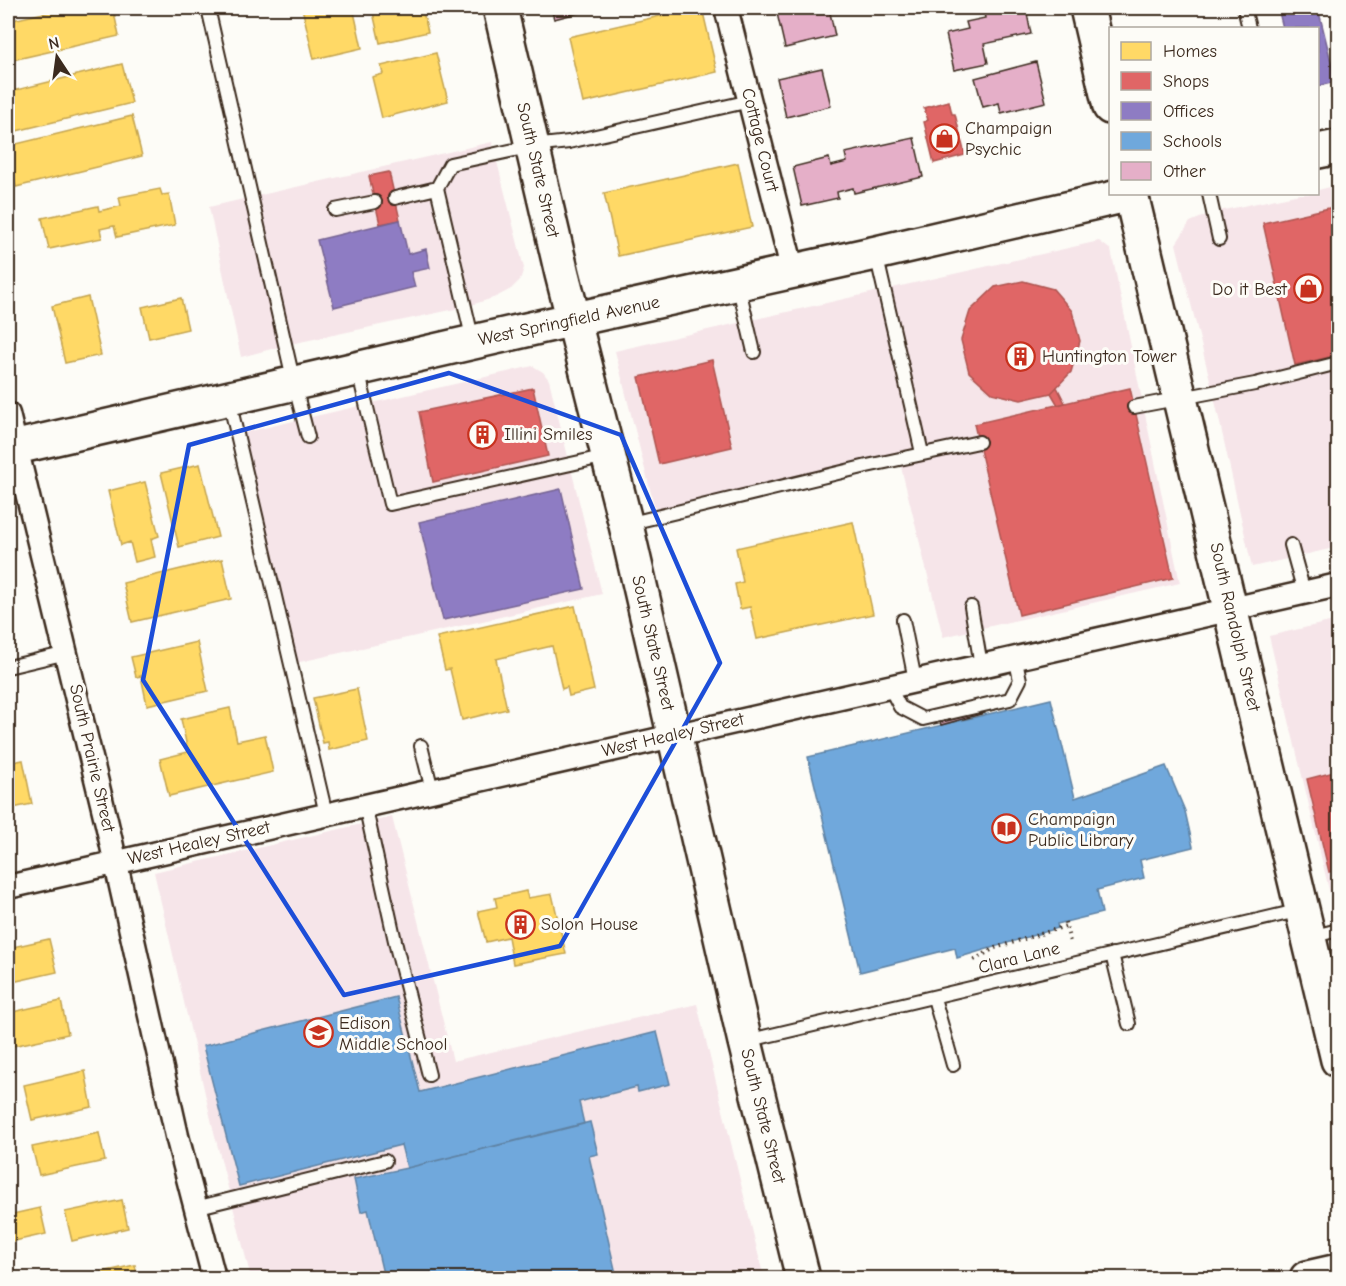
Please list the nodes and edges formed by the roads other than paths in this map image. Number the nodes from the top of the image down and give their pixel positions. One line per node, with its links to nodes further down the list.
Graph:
1 (208, 8): 28 (lane)
2 (500, 8): 9 (main road, South State Street)
3 (726, 8): 7 (street, Cottage Court)
4 (1087, 8): 8 (main road)
5 (1244, 8): 6 (lane)
6 (1249, 27)
7 (750, 101): 9 (lane); 21 (street, Cottage Court)
8 (1109, 103)
9 (532, 146): 12 (lane); 23 (main road, South State Street)
10 (1338, 147): 11 (main road)
11 (1319, 151)
12 (437, 188): 16 (lane); 24 (lane)
13 (1127, 195): 20 (main road, West Springfield Avenue)
14 (1131, 195): 30 (main road, South Randolph Street)
15 (1209, 195): 19 (lane)
16 (395, 198)
17 (375, 202): 18 (lane)
18 (335, 210)
19 (1219, 239)
20 (876, 253): 21 (main road, West Springfield Avenue); 36 (lane)
21 (793, 272): 22 (main road, West Springfield Avenue)
22 (738, 284): 23 (main road, West Springfield Avenue); 25 (lane)
23 (574, 320): 24 (main road, West Springfield Avenue); 37 (main road, South State Street)
24 (473, 343): 27 (main road, West Springfield Avenue)
25 (754, 352)
26 (1338, 363): 30 (lane)
27 (358, 369): 28 (main road, West Springfield Avenue); 37 (lane)
28 (294, 383): 29 (main road, West Springfield Avenue); 33 (lane)
29 (229, 399): 35 (main road, West Springfield Avenue); 55 (lane)
30 (1180, 399): 31 (lane); 43 (main road, South Randolph Street)
31 (1134, 407)
32 (8, 414): 35 (street, South Prairie Street)
33 (308, 437)
34 (979, 442): 36 (lane)
35 (12, 448): 45 (street, South Prairie Street)
36 (922, 453): 38 (lane)
37 (608, 455): 38 (main road, South State Street)
38 (626, 525): 51 (main road, South State Street)
39 (1292, 545): 41 (lane)
40 (1338, 585): 41 (street, West Healey Street)
41 (1304, 592): 43 (street, West Healey Street)
42 (971, 607): 47 (lane)
43 (1230, 609): 46 (street, West Healey Street); 58 (main road, South Randolph Street)
44 (903, 620): 49 (lane)
45 (67, 653): 48 (lane); 56 (street, South Prairie Street)
46 (1015, 657): 47 (street, West Healey Street); 50 (lane)
47 (981, 665): 49 (street, West Healey Street)
48 (8, 667)
49 (915, 680): 50 (street, West Healey Street)
50 (889, 686): 51 (street, West Healey Street)
51 (674, 735): 53 (street, West Healey Street); 63 (main road, South State Street)
52 (422, 746): 53 (lane)
53 (432, 790): 54 (street, West Healey Street)
54 (365, 805): 55 (street, West Healey Street); 66 (lane)
55 (326, 814): 56 (street, West Healey Street)
56 (116, 862): 57 (street, West Healey Street); 68 (street, South Prairie Street)
57 (8, 886)
58 (1317, 926): 59 (lane, Clara Lane); 61 (main road, South Randolph Street)
59 (1112, 954): 60 (lane, Clara Lane); 62 (lane)
60 (934, 998): 63 (lane, Clara Lane); 65 (lane)
61 (1332, 1002): 64 (main road, South Randolph Street)
62 (1129, 1024)
63 (745, 1041): 71 (main road, South State Street)
64 (1337, 1050)
65 (953, 1065)
66 (429, 1075)
67 (385, 1161): 68 (lane)
68 (195, 1208): 70 (street, South Prairie Street)
69 (1338, 1271): 72 (main road)
70 (214, 1278)
71 (803, 1278)
72 (1306, 1278)

